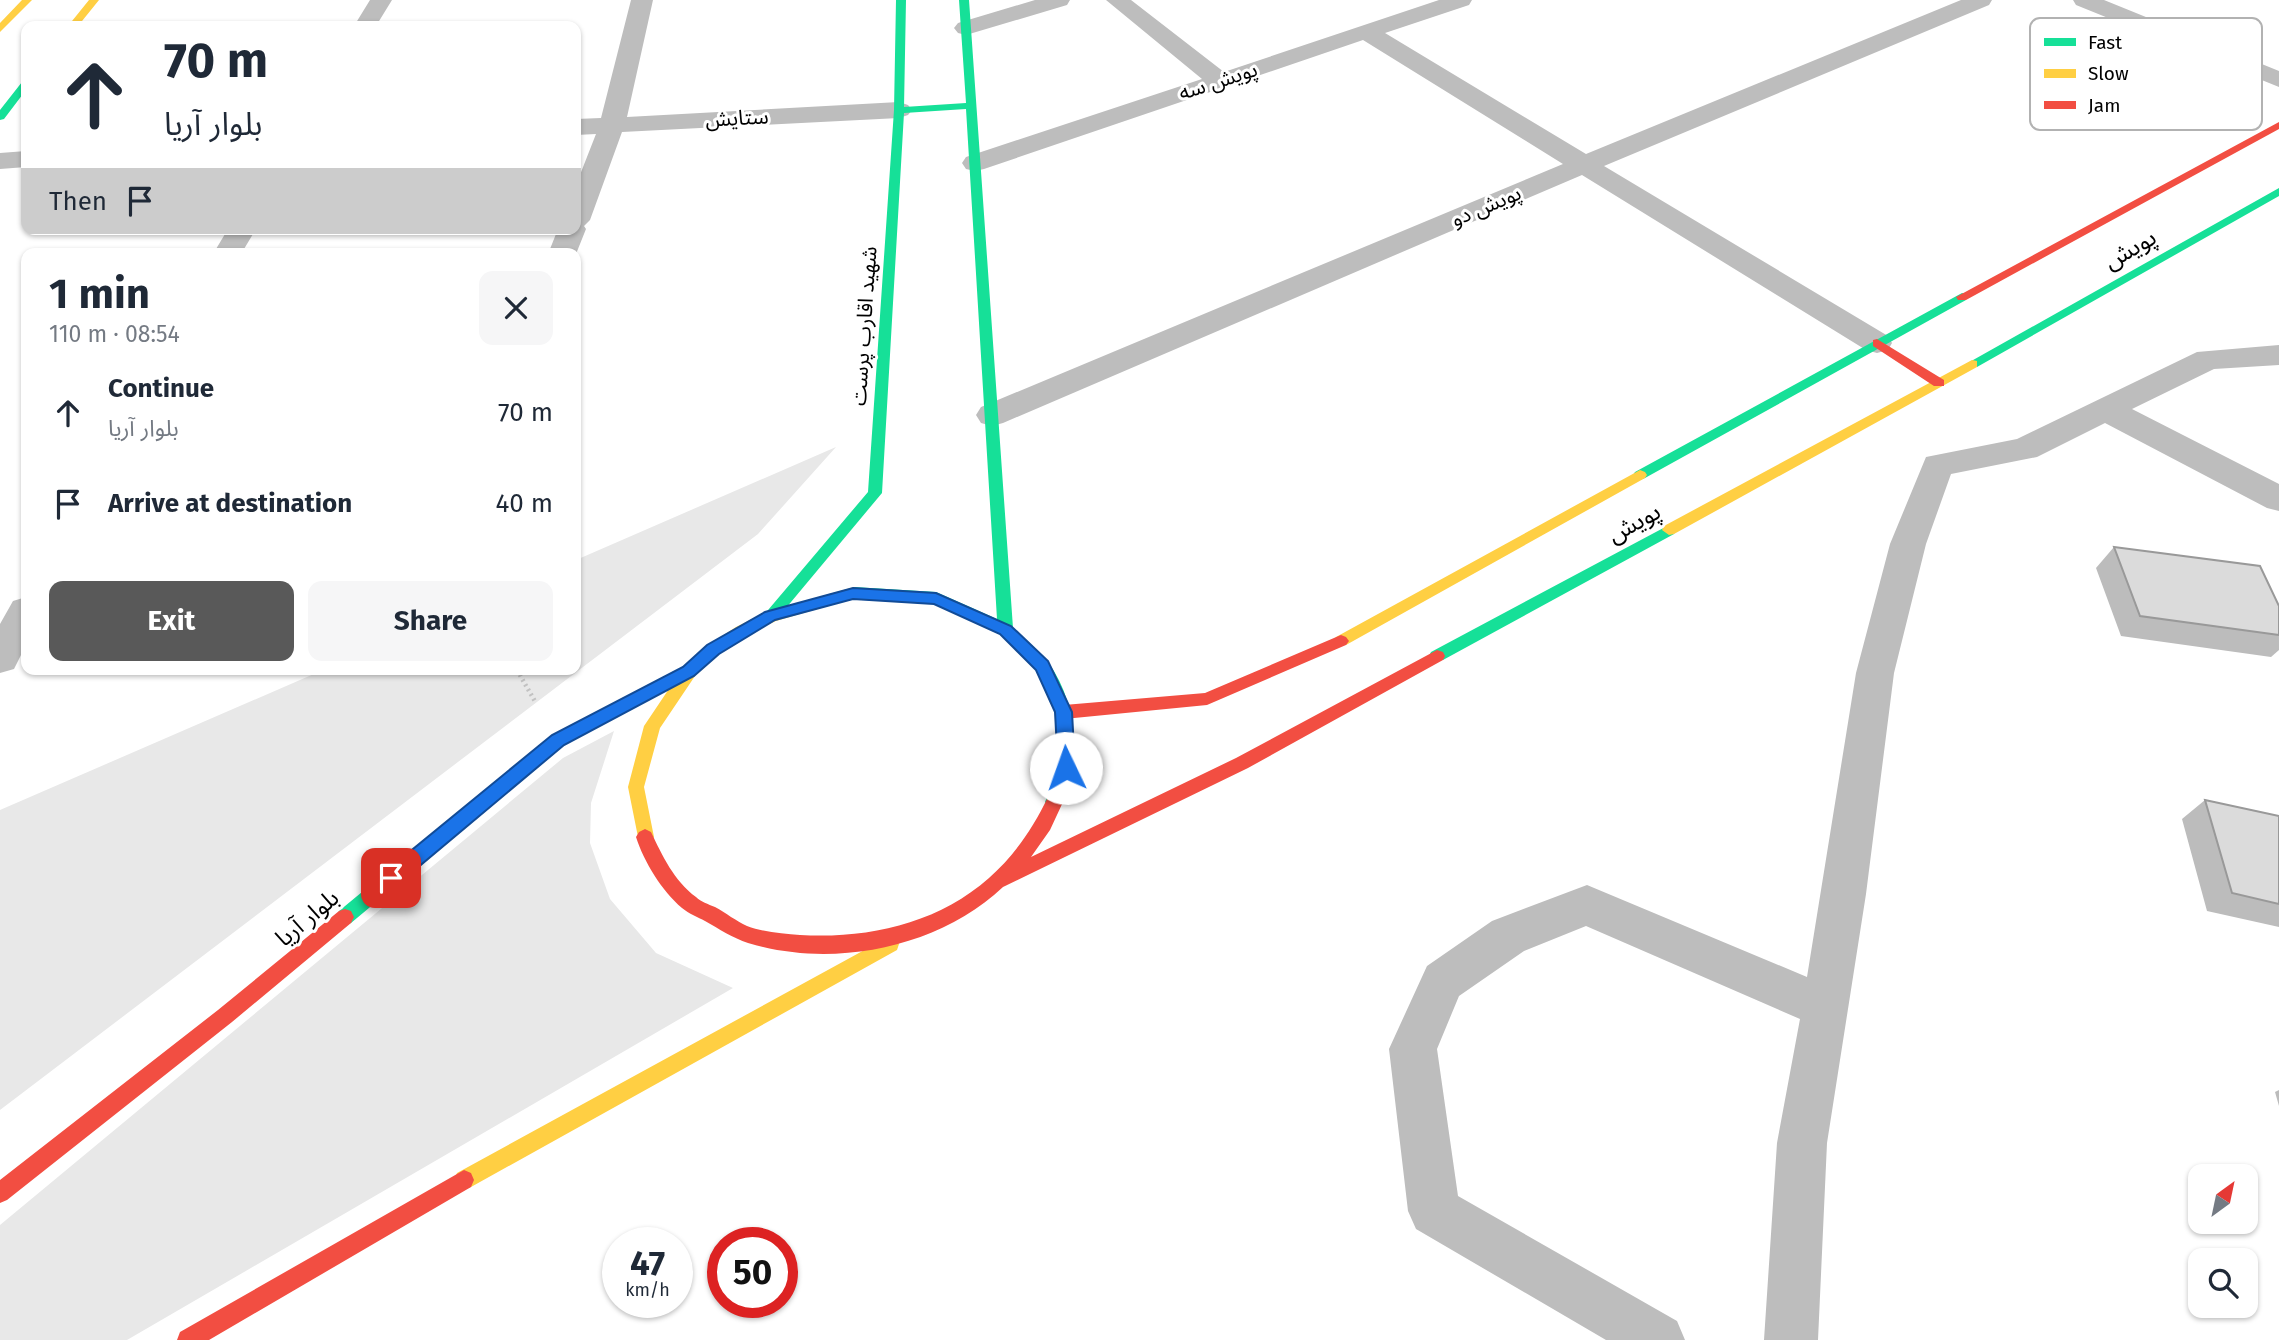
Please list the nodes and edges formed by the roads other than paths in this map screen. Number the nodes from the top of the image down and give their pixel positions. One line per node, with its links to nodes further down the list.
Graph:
1 (27, 0): 16 (main road)
2 (94, 0): 13 (main road)
3 (381, 0): 14 (street)
4 (642, 0): 25 (street)
5 (901, 0): 23 (main road, شهید اقارب پرست)
6 (964, 0): 15 (main road)
7 (1059, 0): 15 (street)
8 (1117, 0): 19 (street)
9 (1981, 0): 31 (street, پویش دو)
10 (2084, 0): 12 (street)
11 (1448, 2): 17 (street, پویش سه)
12 (2128, 18)
13 (77, 21)
14 (368, 21)
15 (966, 28): 22 (main road)
16 (0, 29)
17 (1366, 32): 19 (street, پویش سه); 31 (street)
18 (2262, 73): 20 (street)
19 (1219, 80): 30 (street, پویش سه)
20 (2279, 80)
21 (21, 90): 24 (main road)
22 (971, 106): 23 (main road); 30 (main road)
23 (898, 110): 25 (street, ستایش); 40 (main road, شهید اقارب پرست)
24 (0, 117)
25 (612, 125): 27 (street, ستایش); 33 (street)
26 (2279, 125): 34 (main road, پویش)
27 (581, 127)
28 (21, 159): 29 (street)
29 (0, 160)
30 (975, 163): 38 (main road)
31 (1583, 165): 34 (street); 38 (street, پویش دو)
32 (2279, 191): 36 (main road, پویش)
33 (581, 207)
34 (1877, 343): 36 (main road); 45 (main road, پویش)
35 (2279, 355): 37 (street)
36 (1939, 383): 46 (main road, پویش)
37 (2105, 409): 39 (street); 48 (street)
38 (992, 415): 42 (main road)
39 (2279, 499)
40 (771, 616): 42 (main road); 44 (main road)
41 (21, 620): 43 (street)
42 (1005, 630): 45 (main road)
43 (0, 658)
44 (689, 672): 47 (main road); 49 (main road, بلوار آریا)
45 (1064, 712): 46 (main road)
46 (1002, 880): 47 (main road)
47 (908, 933): 50 (main road)
48 (1825, 1007): 51 (street); 52 (street)
49 (0, 1193)
50 (188, 1340)
51 (1658, 1340)
52 (1791, 1340)

